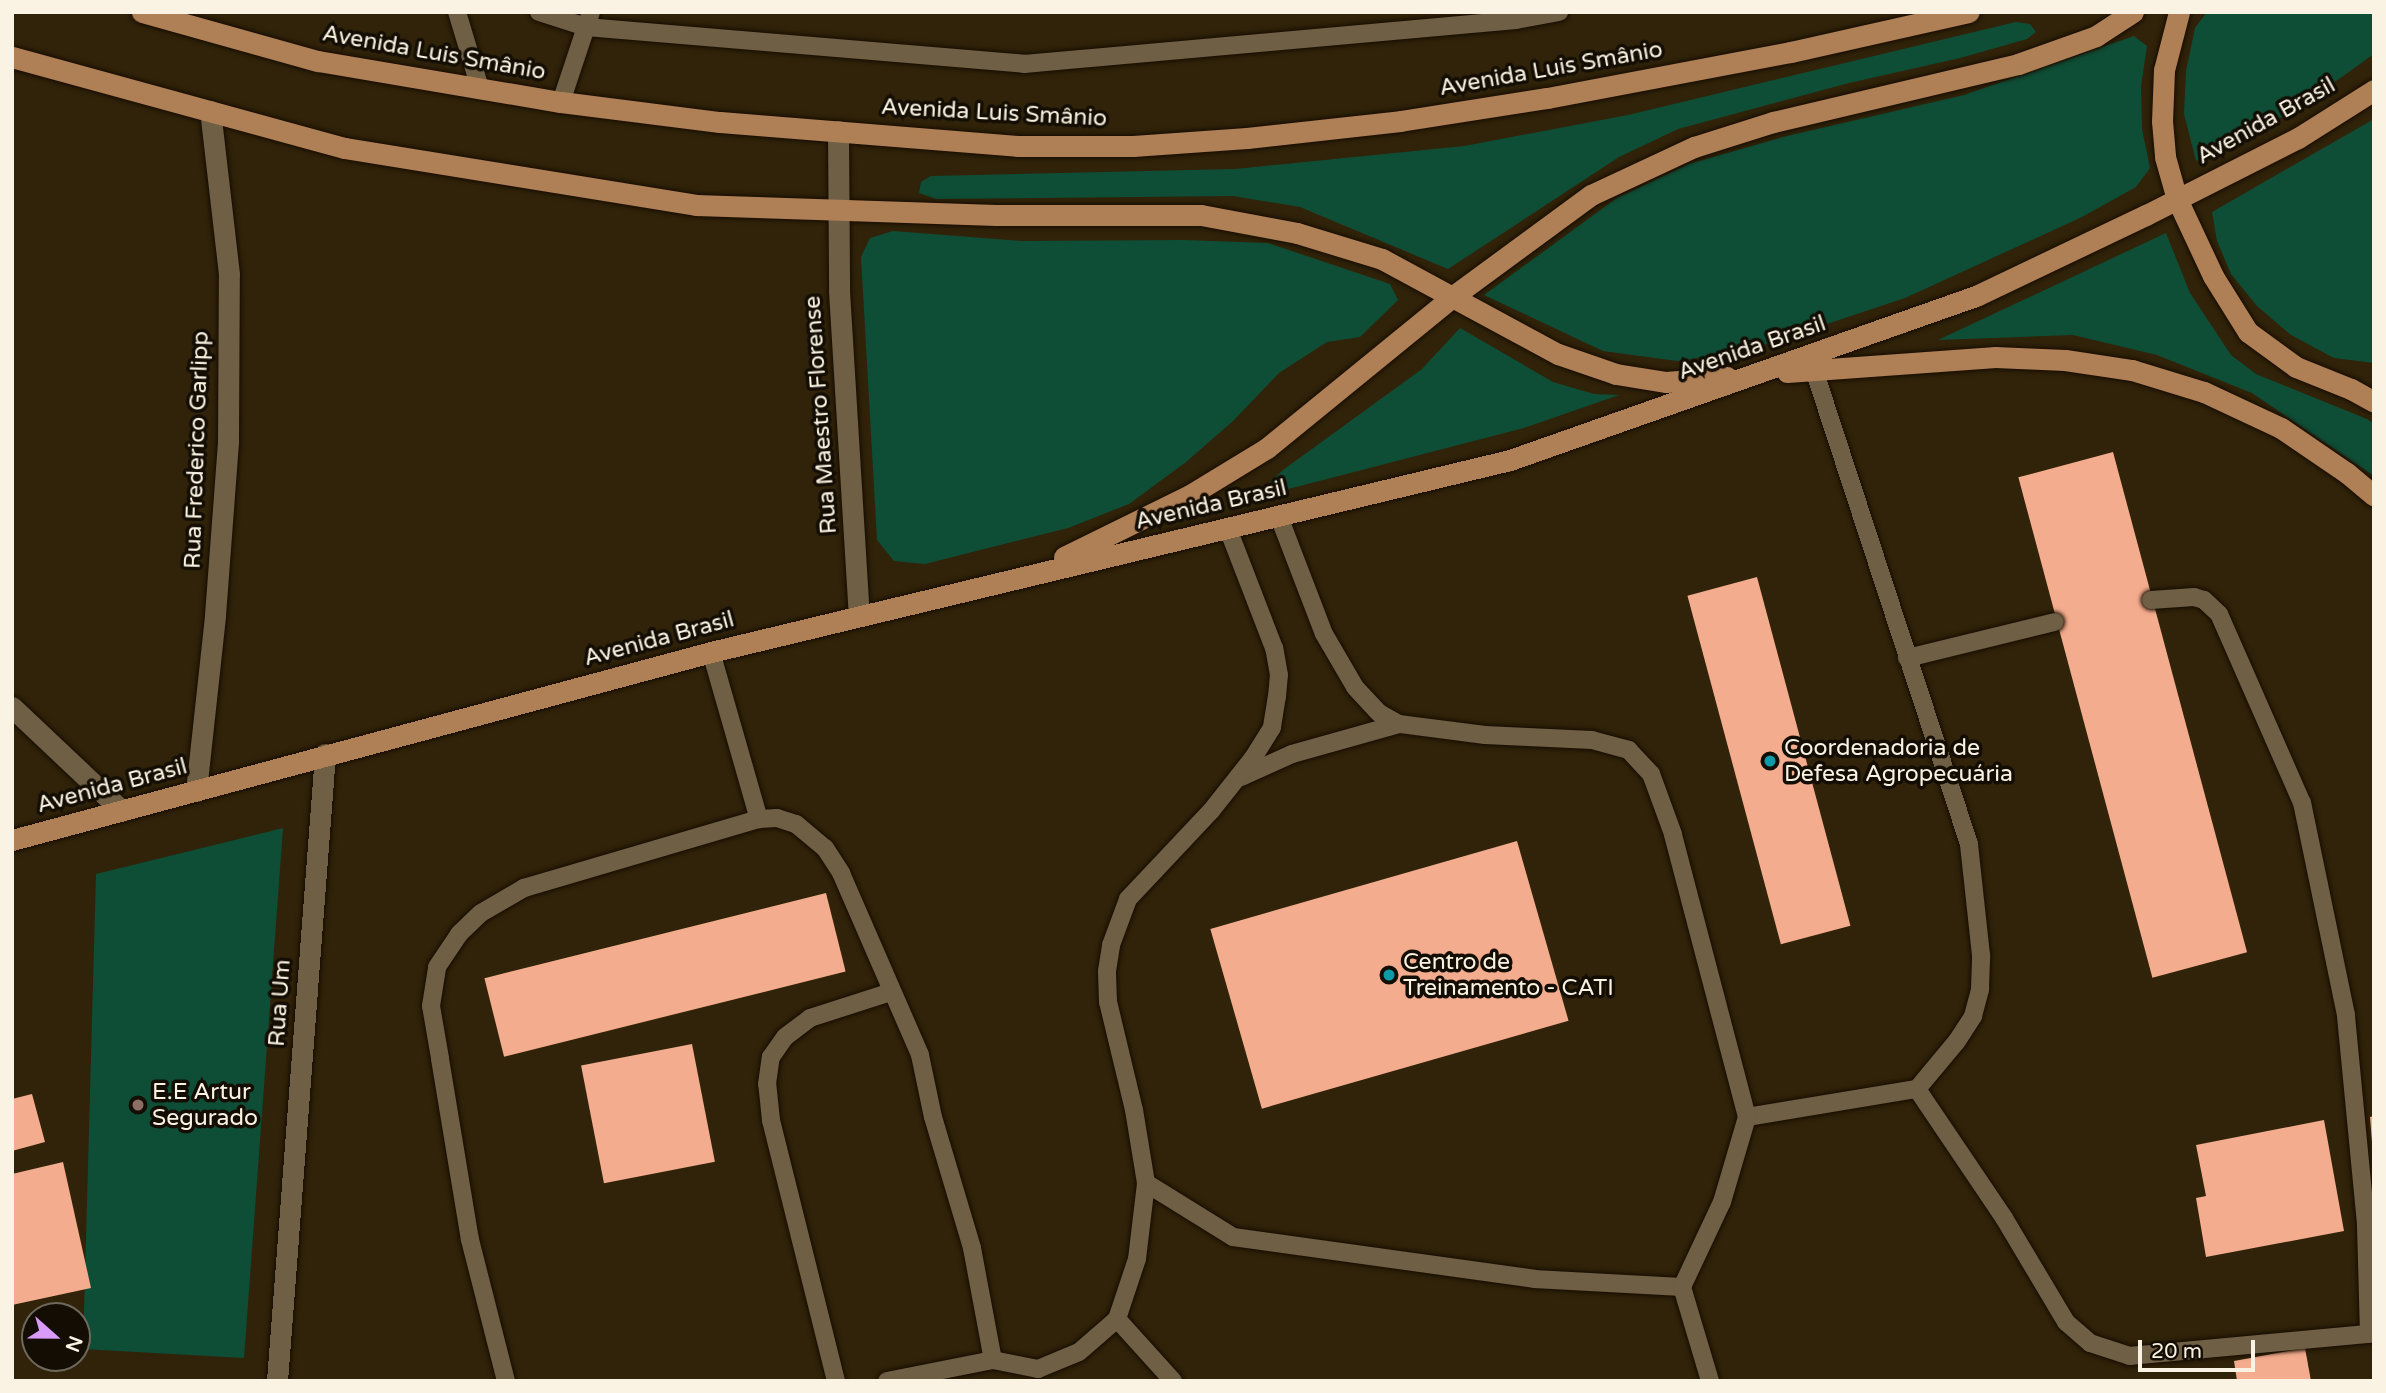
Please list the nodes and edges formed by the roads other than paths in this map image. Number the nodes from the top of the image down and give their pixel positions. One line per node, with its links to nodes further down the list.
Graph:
1 (142, 12): 10 (main road, Avenida Luis Smânio)
2 (457, 12): 10 (lane)
3 (538, 12): 8 (lane)
4 (1559, 12): 8 (lane)
5 (1969, 12): 14 (main road, Avenida Luis Smânio)
6 (2133, 12): 17 (main road)
7 (2179, 12): 15 (main road)
8 (588, 20): 12 (lane)
9 (12, 57): 13 (main road)
10 (481, 88): 12 (main road, Avenida Luis Smânio)
11 (2374, 90): 15 (main road, Avenida Brasil)
12 (561, 102): 14 (main road, Avenida Luis Smânio)
13 (210, 111): 16 (main road); 36 (street, Rua Frederico Garlipp)
14 (838, 131): 16 (street, Rua Maestro Florense)
15 (2176, 199): 19 (main road, Avenida Brasil); 20 (main road)
16 (836, 212): 17 (main road); 28 (street, Rua Maestro Florense)
17 (1452, 297): 19 (main road); 26 (main road)
18 (1814, 371): 19 (main road); 23 (main road); 31 (lane)
19 (1763, 373): 24 (main road, Avenida Brasil)
20 (2351, 389): 21 (main road); 22 (main road)
21 (2374, 389)
22 (2374, 402)
23 (2374, 496)
24 (1279, 517): 25 (main road, Avenida Brasil); 33 (lane)
25 (1228, 529): 26 (main road, Avenida Brasil); 35 (lane)
26 (1031, 573): 28 (main road, Avenida Brasil)
27 (2151, 600): 46 (lane)
28 (859, 615): 30 (main road, Avenida Brasil)
29 (2055, 622): 31 (lane)
30 (711, 652): 34 (main road, Avenida Brasil); 38 (lane)
31 (1907, 657): 41 (lane)
32 (12, 707): 37 (street)
33 (1399, 724): 35 (lane); 42 (lane)
34 (325, 754): 36 (main road, Avenida Brasil); 49 (street, Rua Um)
35 (1235, 780): 43 (lane)
36 (196, 791): 37 (main road, Avenida Brasil)
37 (122, 811): 39 (main road, Avenida Brasil)
38 (760, 819): 40 (lane); 50 (lane)
39 (12, 840)
40 (891, 992): 47 (lane); 51 (lane)
41 (1917, 1089): 42 (lane); 46 (lane)
42 (1747, 1117): 44 (lane)
43 (1146, 1183): 44 (lane); 45 (lane)
44 (1682, 1287): 54 (lane)
45 (1117, 1319): 48 (lane); 53 (lane)
46 (2371, 1334)
47 (993, 1360): 48 (lane); 52 (lane)
48 (1039, 1375)
49 (277, 1381)
50 (506, 1381)
51 (836, 1381)
52 (887, 1381)
53 (1173, 1381)
54 (1710, 1381)

